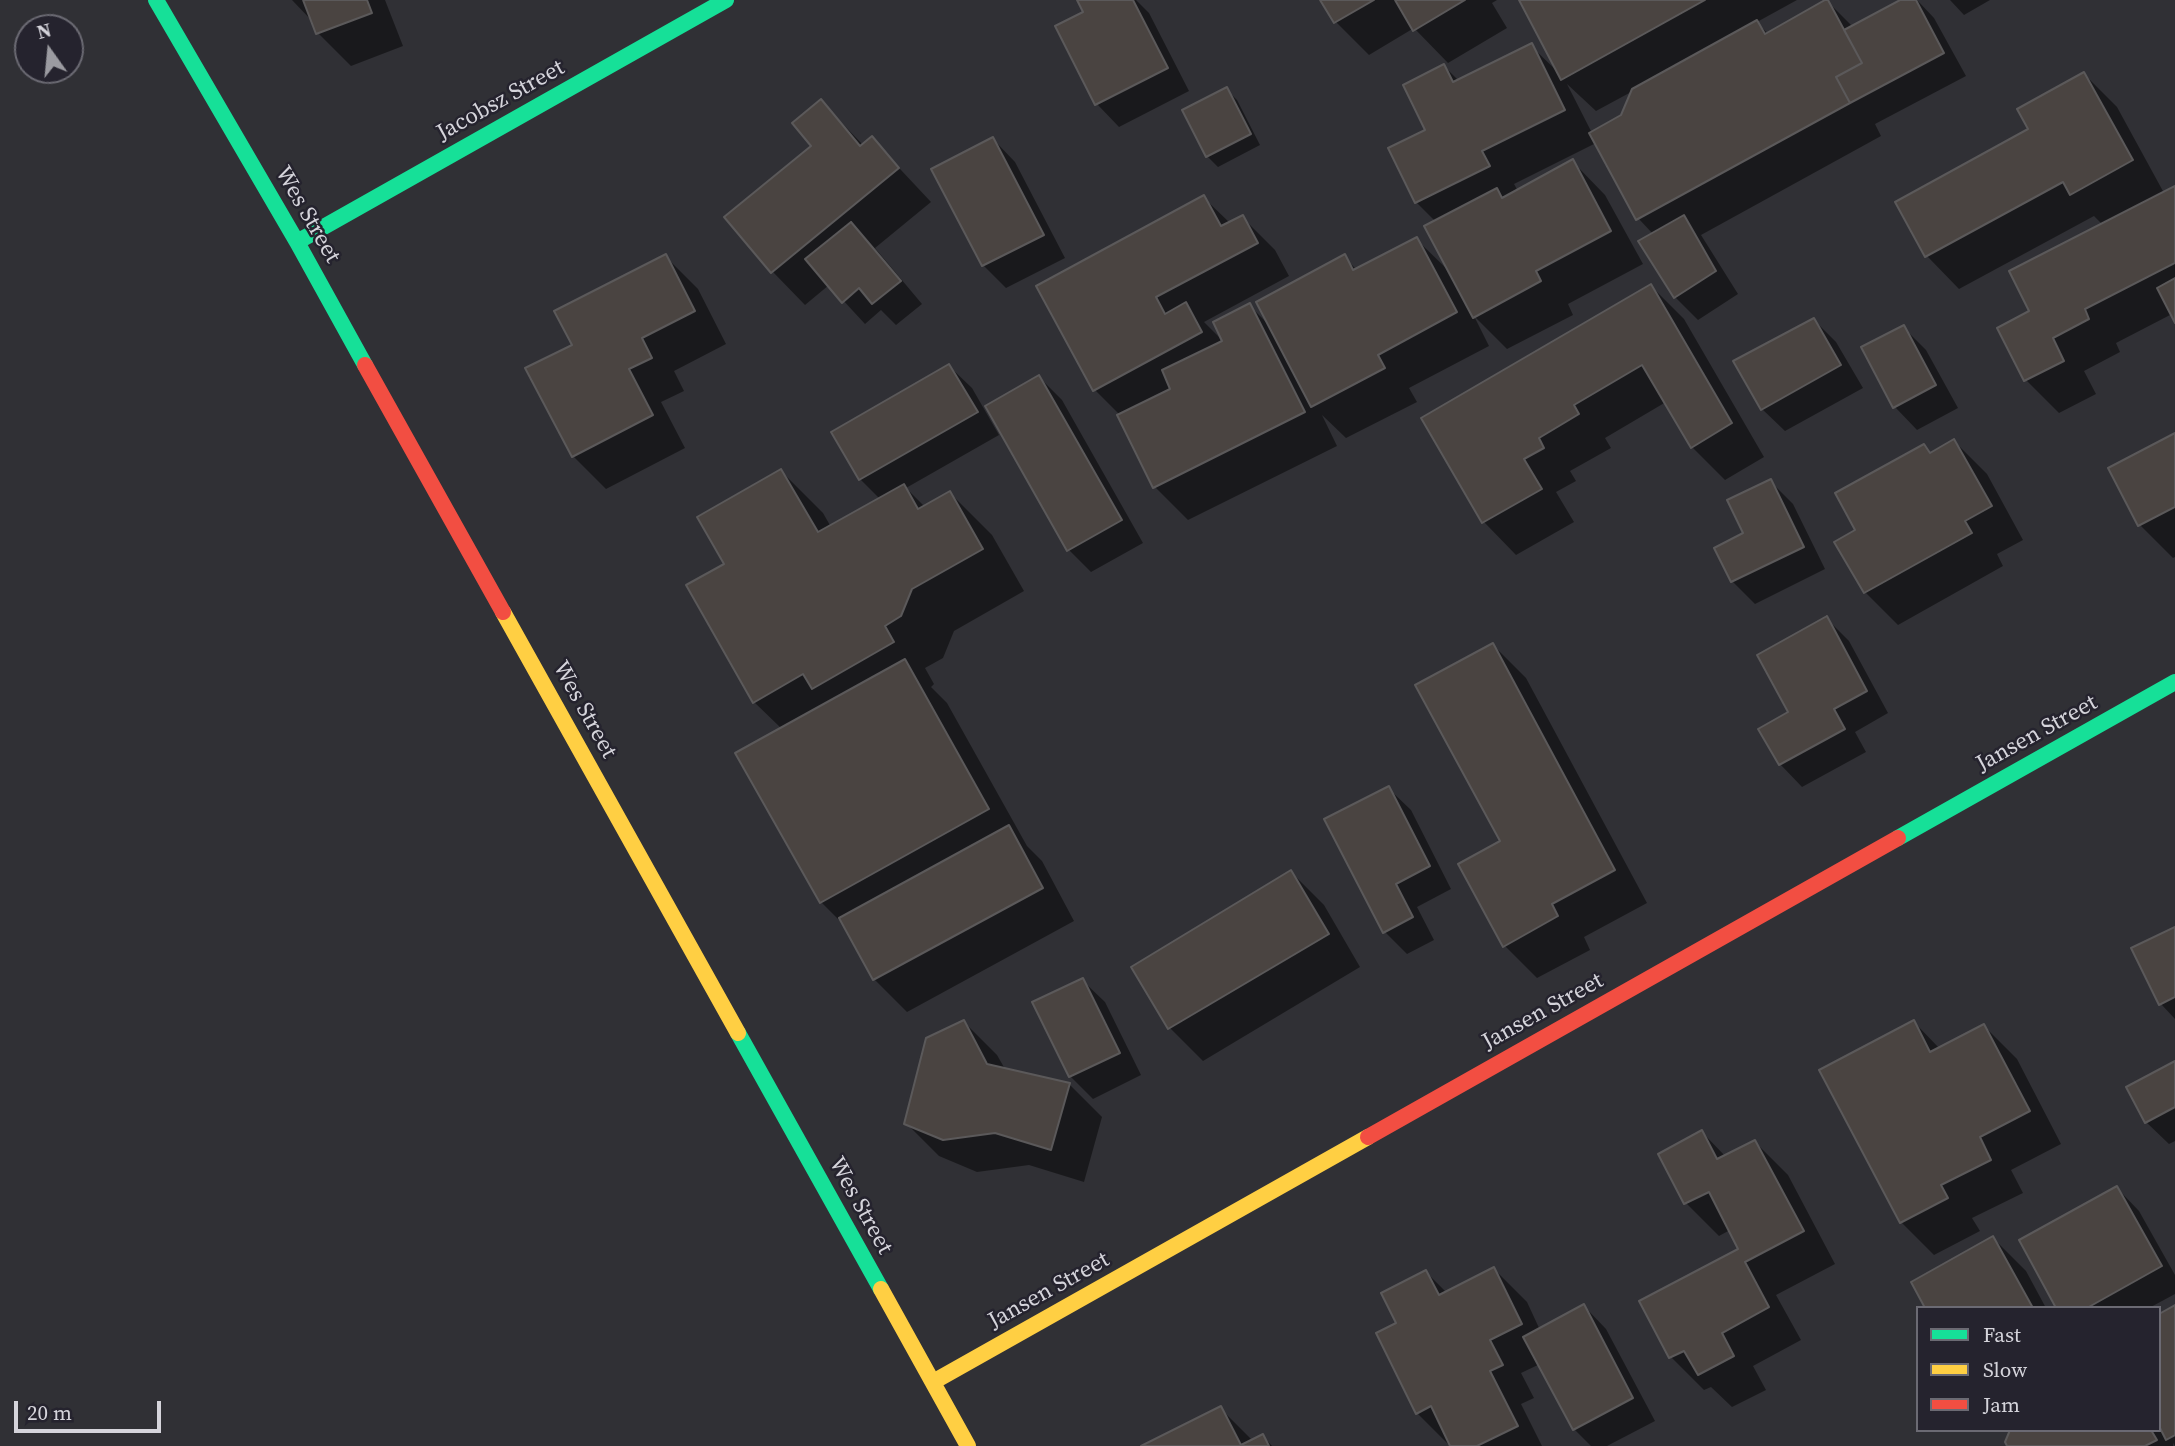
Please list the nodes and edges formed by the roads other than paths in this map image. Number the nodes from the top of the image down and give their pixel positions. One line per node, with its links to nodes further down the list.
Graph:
1 (156, 0): 3 (street, Wes Street)
2 (726, 0): 3 (street, Jacobsz Street)
3 (298, 242): 5 (street, Wes Street)
4 (2175, 682): 5 (street, Jansen Street)
5 (933, 1382): 6 (street, Wes Street)
6 (968, 1446)

